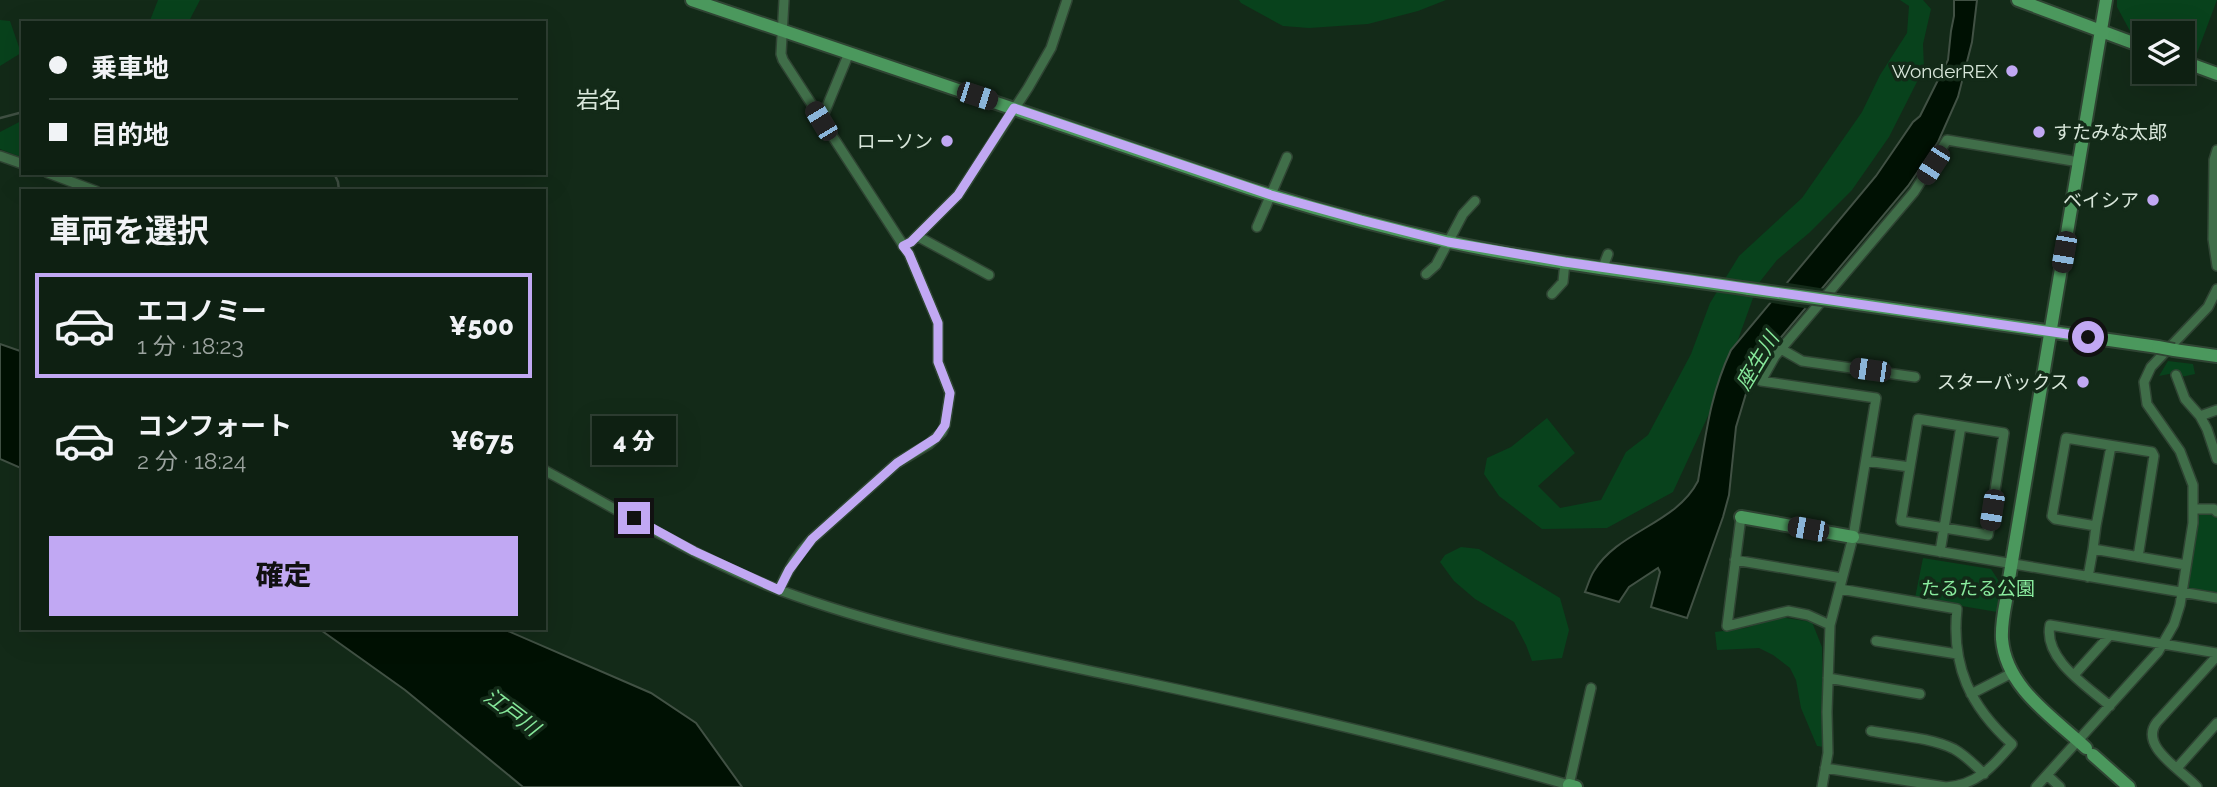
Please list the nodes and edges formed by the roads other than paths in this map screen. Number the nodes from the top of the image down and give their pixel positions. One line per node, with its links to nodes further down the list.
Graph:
1 (692, 0): 6 (street)
2 (784, 0): 6 (street)
3 (1067, 0): 12 (street)
4 (2018, 0): 7 (street)
5 (2106, 0): 7 (street)
6 (782, 31): 9 (street); 13 (street)
7 (2101, 31): 8 (street); 17 (street)
8 (2132, 43)
9 (849, 53): 12 (street); 13 (street)
10 (2195, 66): 11 (street)
11 (2217, 74)
12 (1014, 108): 21 (street); 24 (street)
13 (821, 121): 26 (street)
14 (2217, 150): 29 (street)
15 (0, 156): 18 (street)
16 (1287, 157): 21 (street)
17 (2079, 162): 35 (street); 36 (street)
18 (21, 163)
19 (53, 175): 20 (street)
20 (91, 189)
21 (1271, 195): 23 (street); 25 (street)
22 (1475, 201): 25 (street)
23 (1257, 227)
24 (917, 236): 26 (street); 32 (street)
25 (1448, 242): 28 (street); 31 (street)
26 (903, 246): 63 (street)
27 (1608, 254): 30 (street)
28 (1565, 262): 30 (street); 34 (street)
29 (2217, 266)
30 (1603, 267): 35 (street, bridge)
31 (1426, 274)
32 (989, 275)
33 (2217, 289): 48 (street)
34 (1552, 294)
35 (2051, 331): 37 (street, bridge); 58 (street)
36 (1781, 349): 39 (street); 45 (street)
37 (2217, 356)
38 (2176, 375): 41 (street)
39 (1915, 377)
40 (2217, 410): 41 (street)
41 (2200, 416): 44 (street)
42 (1961, 426): 46 (street); 52 (street); 52 (street)
43 (2110, 446): 51 (street); 51 (street); 56 (street)
44 (2217, 459)
45 (1866, 461): 46 (street); 53 (street)
46 (1910, 467): 52 (street)
47 (546, 471): 63 (street)
48 (2194, 509): 49 (street); 59 (street)
49 (2217, 512)
50 (1741, 517): 53 (street); 57 (street)
51 (2096, 526): 54 (street)
52 (1943, 529): 55 (street)
53 (1853, 537): 55 (street); 61 (street)
54 (2093, 549): 56 (street); 60 (street)
55 (1940, 552): 58 (street)
56 (2138, 557): 59 (street)
57 (1735, 560): 61 (street); 66 (street)
58 (2013, 563): 60 (street); 72 (street)
59 (2186, 565): 64 (street)
60 (2088, 577): 64 (street)
61 (1842, 578): 62 (street)
62 (1840, 589): 66 (street); 70 (street)
63 (779, 590): 86 (street)
64 (2182, 593): 65 (street); 69 (street)
65 (2217, 598)
66 (1830, 625): 74 (street)
67 (2110, 635): 69 (street); 73 (street); 73 (street)
68 (1877, 640): 70 (street)
69 (2164, 644): 71 (street); 78 (street)
70 (1957, 654): 77 (street)
71 (2217, 654): 83 (street)
72 (2012, 673): 77 (street); 81 (street)
73 (2074, 674): 78 (street)
74 (1828, 678): 76 (street); 82 (street)
75 (1591, 688): 86 (street)
76 (1920, 694)
77 (1971, 694): 84 (street)
78 (2109, 706): 81 (street)
79 (2217, 723): 83 (street)
80 (1871, 731): 84 (street)
81 (2086, 748): 85 (street); 90 (street)
82 (1825, 768): 84 (street); 87 (street)
83 (2177, 768): 91 (street)
84 (1984, 774)
85 (2048, 775): 88 (street); 89 (street)
86 (1573, 786)
87 (1822, 787)
88 (2036, 787)
89 (2060, 787)
90 (2129, 787)
91 (2197, 787)

